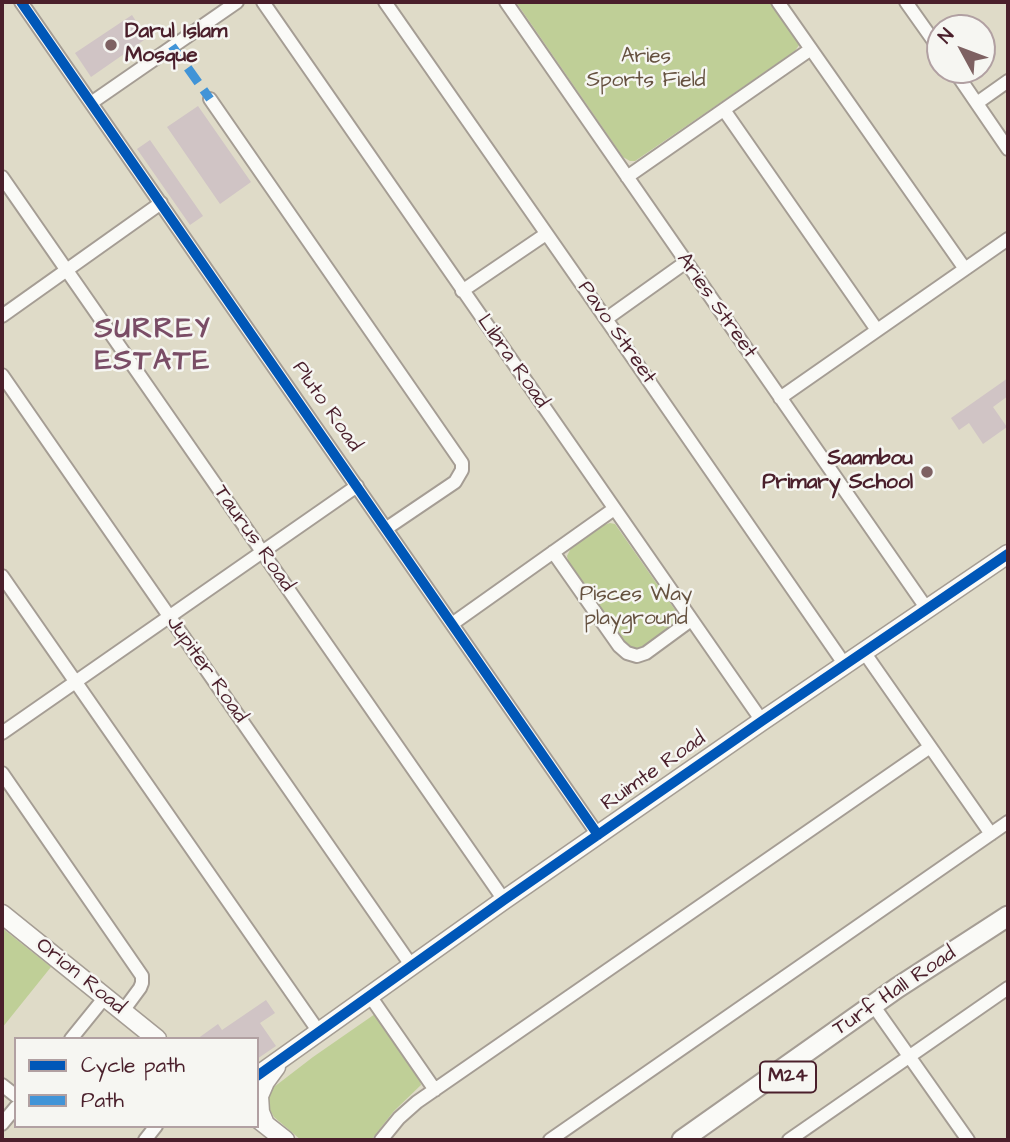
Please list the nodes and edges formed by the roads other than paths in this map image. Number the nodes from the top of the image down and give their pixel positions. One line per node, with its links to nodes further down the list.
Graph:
1 (21, 2): 13 (street, Pluto Road)
2 (237, 2): 13 (street)
3 (263, 2): 25 (street, Libra Road)
4 (385, 2): 20 (street, Pavo Street)
5 (506, 2): 18 (street, Aries Street)
6 (778, 2): 9 (street)
7 (906, 2): 8 (street)
8 (926, 30)
9 (811, 49): 15 (street); 23 (street)
10 (1008, 81): 14 (street)
11 (963, 84): 14 (street)
12 (210, 99): 33 (street)
13 (91, 103): 19 (street, Pluto Road)
14 (976, 103): 16 (street)
15 (724, 110): 18 (street); 28 (street)
16 (1008, 149)
17 (2, 177): 24 (street, Taurus Road)
18 (627, 177): 22 (street, Aries Street)
19 (161, 204): 24 (street); 31 (street, Pluto Road)
20 (547, 234): 25 (street); 27 (street, Pavo Street)
21 (1008, 239): 23 (street)
22 (686, 262): 27 (street); 30 (street, Aries Street)
23 (965, 269): 28 (street)
24 (66, 270): 26 (street); 34 (street, Taurus Road)
25 (463, 291): 32 (street, Libra Road)
26 (2, 316)
27 (606, 319): 43 (street, Pavo Street)
28 (877, 330): 30 (street)
29 (2, 375): 39 (street, Jupiter Road)
30 (780, 398): 38 (street, Aries Street)
31 (357, 486): 33 (street, Pluto Road); 34 (street)
32 (614, 509): 35 (street); 40 (street, Libra Road)
33 (387, 528): 41 (street, Pluto Road)
34 (262, 552): 39 (street); 52 (street, Taurus Road)
35 (553, 552): 40 (street); 41 (street)
36 (1008, 554): 38 (street, Ruimte Road)
37 (2, 576): 44 (street)
38 (927, 609): 42 (street, Ruimte Road)
39 (169, 617): 44 (street); 55 (street, Jupiter Road)
40 (691, 620): 45 (street, Libra Road)
41 (452, 624): 51 (street, Pluto Road)
42 (864, 652): 43 (street, Ruimte Road); 47 (street)
43 (845, 665): 45 (street, Ruimte Road)
44 (76, 682): 46 (street); 61 (street)
45 (762, 721): 51 (street, Ruimte Road)
46 (2, 733)
47 (930, 747): 50 (street); 67 (street)
48 (2, 774): 60 (street)
49 (1008, 822): 50 (street)
50 (991, 834): 73 (street)
51 (598, 835): 52 (street, Ruimte Road)
52 (504, 900): 55 (street, Ruimte Road)
53 (2, 914): 58 (street, Orion Road)
54 (1007, 917): 59 (main road, Turf Hall Road / M24)
55 (411, 965): 57 (street, Ruimte Road)
56 (1008, 988): 64 (street)
57 (370, 996): 61 (street, Ruimte Road); 67 (street)
58 (105, 997): 60 (street, Orion Road); 62 (street)
59 (877, 1009): 64 (street); 74 (main road, Turf Hall Road / M24); 75 (main road, Turf Hall Road / M24)
60 (123, 1011): 63 (street, Orion Road)
61 (319, 1032): 65 (street, Ruimte Road)
62 (73, 1037)
63 (156, 1037)
64 (910, 1056): 76 (street); 77 (street)
65 (281, 1058): 66 (street, Ruimte Road); 69 (street)
66 (259, 1074)
67 (435, 1090): 72 (street)
68 (14, 1109): 70 (street)
69 (261, 1121): 71 (street)
70 (2, 1124)
71 (285, 1140)
72 (381, 1140)
73 (550, 1140)
74 (682, 1140)
75 (697, 1140)
76 (789, 1140)
77 (968, 1140)

